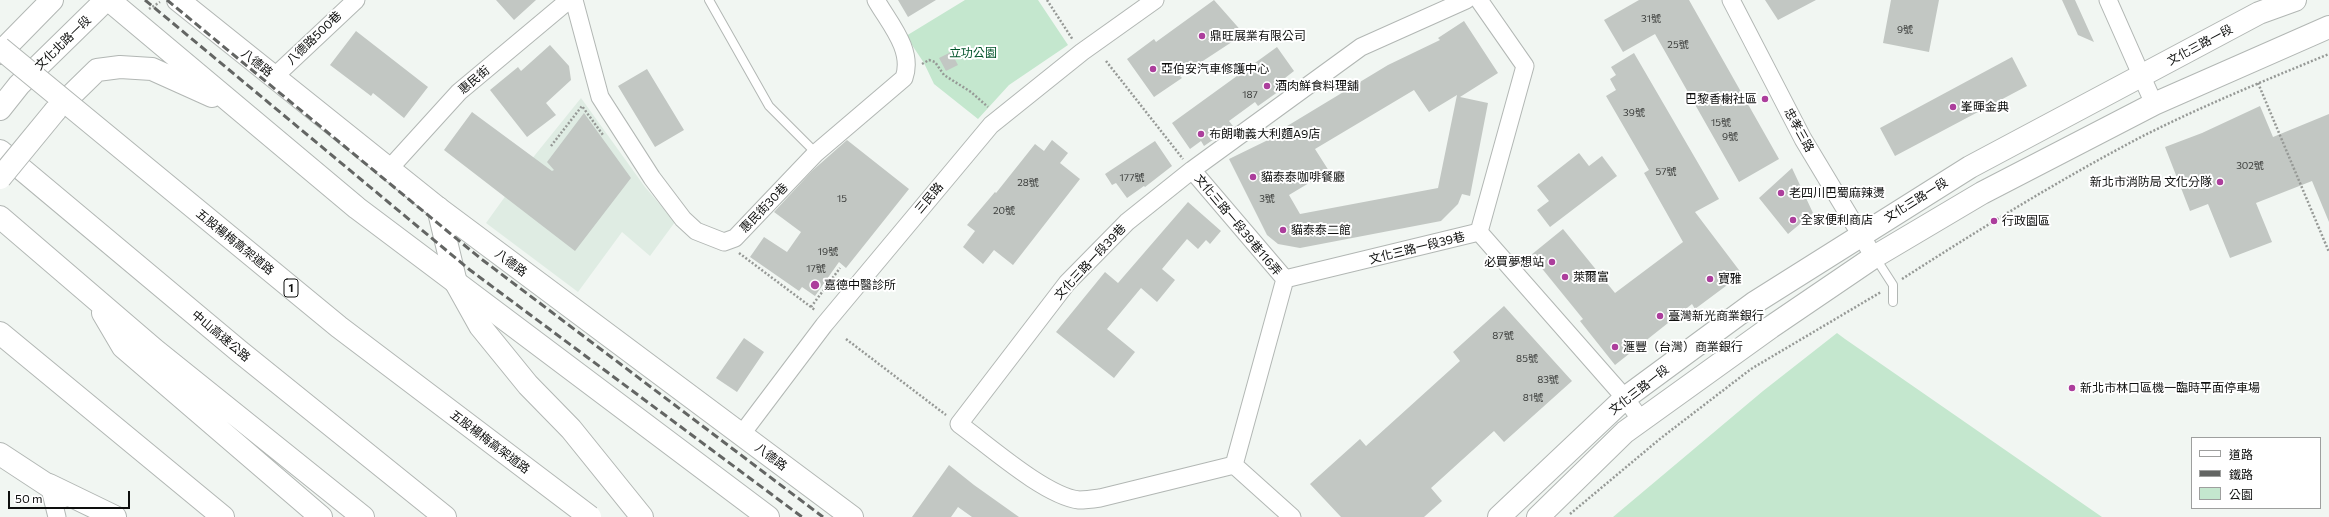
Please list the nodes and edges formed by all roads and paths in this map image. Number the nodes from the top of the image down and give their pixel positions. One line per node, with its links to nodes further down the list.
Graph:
1 (52, 0): 21 (main road)
2 (108, 0): 29 (main road); 30 (main road, 文化北路一段)
3 (162, 0): 17 (path)
4 (178, 0): 25 (main road, 八德路)
5 (356, 0): 25 (street, 八德路500巷)
6 (569, 0): 36 (street, 惠民街)
7 (574, 0): 43 (street)
8 (709, 0): 35 (lane)
9 (876, 0): 26 (street)
10 (1047, 0): 19 (path)
11 (1155, 0): 60 (street, 三民路)
12 (1466, 0): 37 (street, 文化三路一段39巷)
13 (1479, 0): 41 (street, 文化三路一段39巷)
14 (1731, 0): 42 (street, 忠孝三路)
15 (2108, 0): 24 (street)
16 (2295, 0): 24 (main road, 文化三路一段)
17 (149, 9)
18 (2329, 27): 28 (main road, 文化三路一段)
19 (1075, 43)
20 (0, 48): 72 (main road, 五股楊梅高架道路 / 1, bridge)
21 (0, 53)
22 (2329, 54): 27 (path)
23 (1106, 61): 37 (path)
24 (2142, 76): 28 (street); 42 (main road, 文化三路一段)
25 (274, 77): 36 (main road, 八德路)
26 (904, 78): 31 (path); 35 (street, 惠民街30巷)
27 (2258, 83): 44 (path); 49 (path)
28 (2154, 104): 45 (main road, 文化三路一段)
29 (239, 108): 38 (main road, bridge); 48 (main road)
30 (0, 109)
31 (991, 109)
32 (604, 136): 33 (path)
33 (551, 146)
34 (0, 151): 56 (main road, 中山高速公路)
35 (816, 153): 43 (street, 惠民街30巷)
36 (389, 169): 39 (main road, 八德路)
37 (1192, 170): 47 (street, 文化三路一段39巷116弄); 59 (street, 文化三路一段39巷)
38 (0, 178)
39 (438, 208): 48 (main road); 60 (main road, 八德路)
40 (0, 217): 50 (main road)
41 (1479, 232): 47 (street, 文化三路一段39巷); 57 (street, 文化三路一段39巷)
42 (1860, 234): 45 (street, 忠孝三路); 57 (main road, 文化三路一段)
43 (724, 242): 52 (path)
44 (2329, 252)
45 (1874, 257): 49 (lane); 58 (main road, 文化三路一段)
46 (840, 268): 52 (path)
47 (1285, 279): 62 (street)
48 (456, 283): 73 (main road); 74 (main road)
49 (1893, 285): 51 (lane); 79 (path)
50 (93, 296): 68 (main road); 69 (main road)
51 (1893, 302)
52 (811, 307): 53 (path)
53 (820, 314)
54 (0, 333): 67 (main road)
55 (846, 339): 59 (path)
56 (239, 351): 70 (main road, 中山高速公路); 71 (main road)
57 (1625, 398): 58 (street, 文化三路一段39巷); 77 (main road, 文化三路一段)
58 (1641, 420): 78 (main road, 文化三路一段)
59 (959, 424): 62 (street)
60 (741, 435): 75 (main road, 八德路)
61 (5, 455): 63 (main road)
62 (1234, 465): 76 (street)
63 (49, 485): 64 (street); 65 (main road); 66 (main road)
64 (57, 517)
65 (92, 517)
66 (115, 517)
67 (224, 517)
68 (321, 517)
69 (363, 517)
70 (445, 517)
71 (462, 517)
72 (590, 517)
73 (642, 517)
74 (768, 517)
75 (852, 517)
76 (1292, 517)
77 (1499, 517)
78 (1538, 517)
79 (1567, 517)

